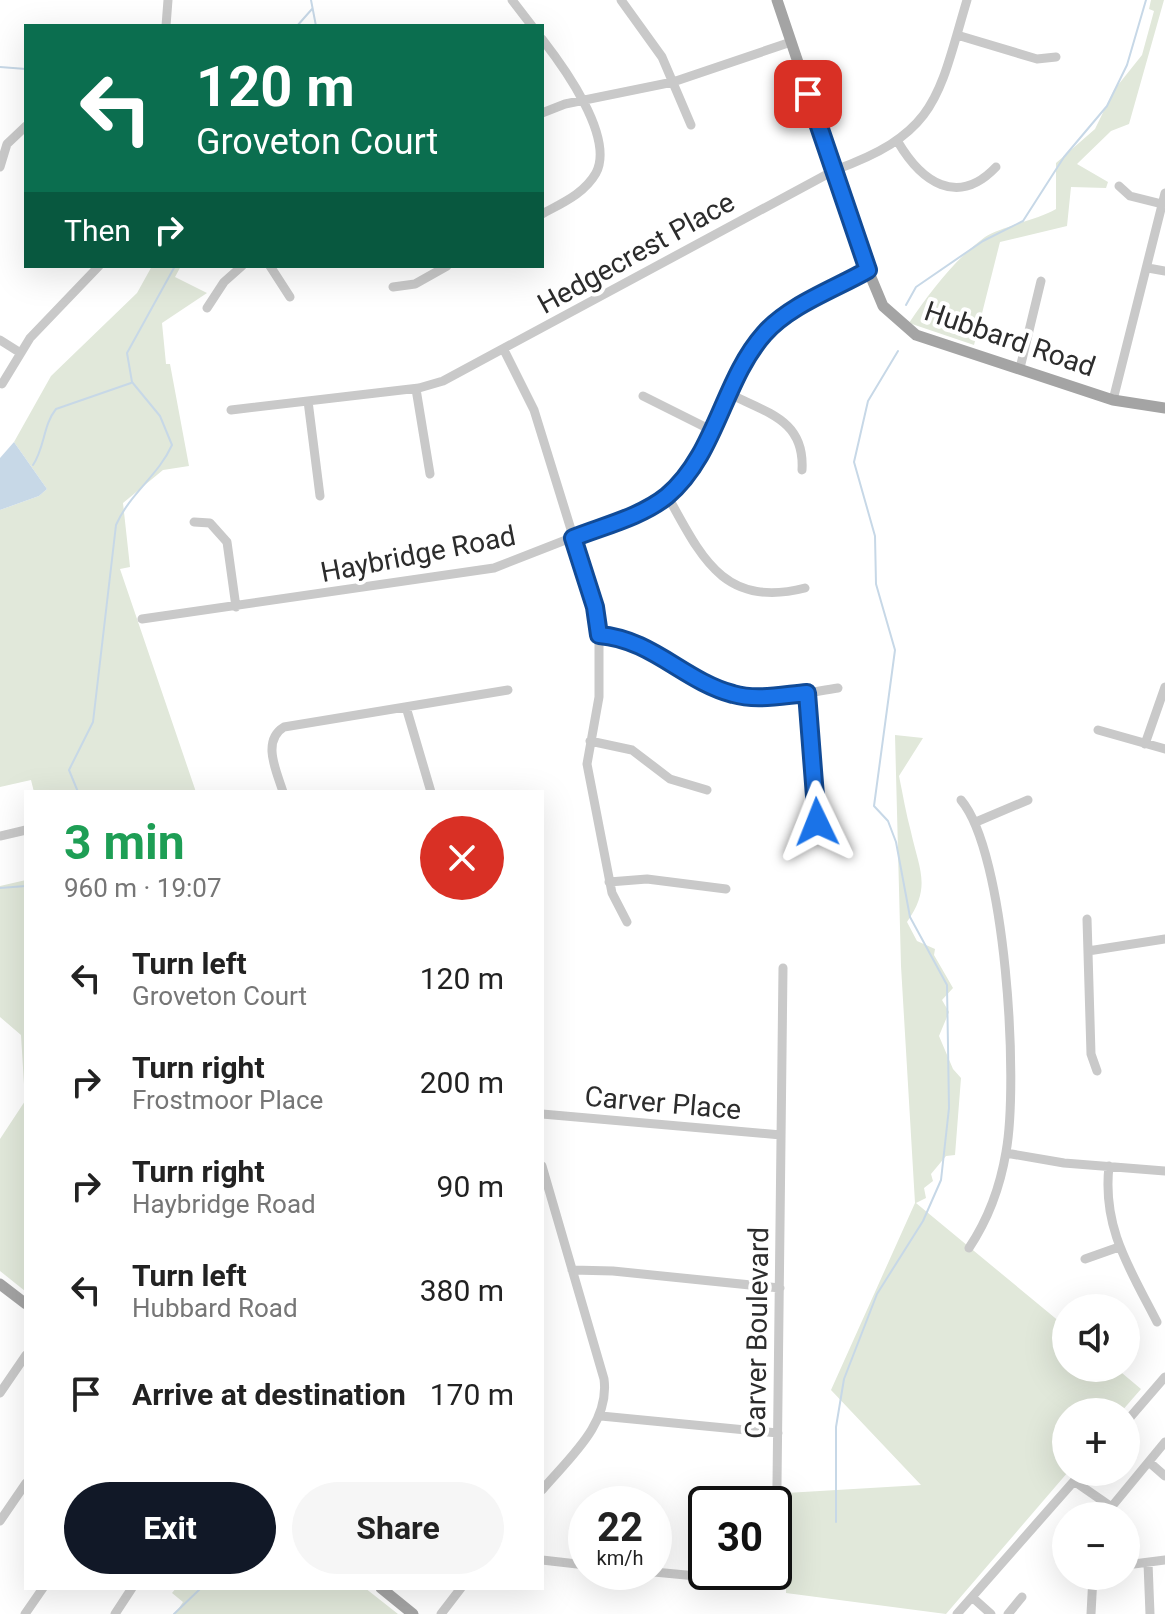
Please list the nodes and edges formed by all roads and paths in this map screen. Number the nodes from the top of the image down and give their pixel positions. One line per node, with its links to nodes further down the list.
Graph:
1 (168, 0): 6 (street)
2 (512, 0): 7 (street)
3 (621, 0): 12 (street)
4 (777, 0): 10 (main road, Hubbard Road)
5 (967, 0): 8 (street, Hedgecrest Place)
6 (166, 24)
7 (530, 24)
8 (957, 35): 11 (street); 17 (street, Hedgecrest Place)
9 (544, 42): 13 (street)
10 (791, 42): 12 (street); 20 (main road, Hubbard Road)
11 (1056, 57)
12 (673, 82): 13 (street); 15 (street)
13 (583, 100): 14 (street); 25 (street)
14 (544, 112)
15 (691, 125)
16 (24, 128): 18 (street)
17 (898, 142): 20 (street, Hedgecrest Place); 21 (street)
18 (0, 167)
19 (996, 167): 21 (street)
20 (835, 170): 31 (main road, Hubbard Road); 38 (street, Hedgecrest Place)
21 (933, 184): 23 (street)
22 (1119, 186): 24 (street)
23 (928, 197)
24 (1164, 199): 30 (street)
25 (544, 213)
26 (97, 268): 39 (street)
27 (240, 268): 36 (street)
28 (271, 268): 35 (street)
29 (443, 268): 34 (street)
30 (1148, 268): 32 (street); 45 (street)
31 (868, 270): 40 (main road, Hubbard Road); 43 (street, Haybridge Road)
32 (1165, 271)
33 (1041, 281): 40 (street)
34 (393, 287)
35 (290, 297)
36 (207, 308)
37 (0, 340): 39 (street)
38 (504, 350): 42 (street, Hedgecrest Place); 55 (street)
39 (19, 352): 41 (street)
40 (1020, 368): 45 (main road, Hubbard Road)
41 (2, 384)
42 (416, 389): 46 (street, Hedgecrest Place); 51 (street)
43 (730, 394): 49 (street, Haybridge Road); 50 (street)
44 (643, 396): 49 (street)
45 (1113, 400): 47 (main road, Hubbard Road)
46 (308, 401): 48 (street, Hedgecrest Place); 53 (street)
47 (1165, 408)
48 (231, 410)
49 (711, 430): 52 (street, Haybridge Road)
50 (802, 470)
51 (430, 474)
52 (667, 495): 55 (street, Haybridge Road); 56 (street)
53 (320, 496)
54 (194, 522): 57 (street)
55 (573, 538): 57 (street, Haybridge Road); 59 (street)
56 (805, 588)
57 (236, 607): 58 (street, Haybridge Road)
58 (142, 619)
59 (599, 635): 63 (street); 66 (street)
60 (1165, 687): 67 (street)
61 (838, 688): 63 (street)
62 (508, 690): 64 (street)
63 (807, 693): 74 (street)
64 (406, 707): 69 (street); 70 (street)
65 (1098, 730): 67 (street)
66 (590, 741): 71 (street); 78 (street)
67 (1145, 744): 68 (street)
68 (1165, 749)
69 (282, 790)
70 (430, 790)
71 (707, 790)
72 (961, 800): 75 (street)
73 (1028, 800): 75 (street)
74 (817, 822)
75 (976, 822): 88 (street)
76 (24, 830): 77 (street)
77 (0, 836)
78 (609, 882): 79 (street); 81 (street)
79 (726, 889)
80 (1087, 919): 83 (street)
81 (627, 922)
82 (1165, 942): 83 (street)
83 (1088, 951): 85 (street)
84 (783, 968): 87 (street, Carver Boulevard)
85 (1097, 1071)
86 (544, 1114): 87 (street, Carver Place)
87 (781, 1135): 97 (street, Carver Boulevard)
88 (1006, 1153): 89 (street); 93 (street)
89 (1109, 1166): 90 (street); 92 (street)
90 (1165, 1171)
91 (544, 1173): 95 (street)
92 (1119, 1247): 94 (street); 99 (street)
93 (969, 1248)
94 (1085, 1259)
95 (572, 1270): 97 (street); 104 (street)
96 (0, 1284): 98 (main road)
97 (780, 1288): 105 (street, Carver Boulevard)
98 (24, 1302)
99 (1157, 1322)
100 (24, 1358): 102 (street)
101 (1165, 1377): 103 (street)
102 (0, 1393)
103 (1140, 1406)
104 (601, 1416): 105 (street); 112 (street)
105 (778, 1433): 121 (street, Carver Boulevard)
106 (1165, 1442): 107 (street)
107 (1149, 1462): 108 (street); 114 (street)
108 (1165, 1476)
109 (24, 1486): 115 (street)
110 (1070, 1486): 127 (street)
111 (1080, 1486): 113 (street)
112 (544, 1487)
113 (1104, 1502)
114 (1114, 1502)
115 (0, 1521)
116 (544, 1560): 118 (street)
117 (1165, 1560): 119 (street)
118 (568, 1563)
119 (1148, 1563): 120 (street); 137 (street)
120 (1140, 1564)
121 (672, 1574)
122 (42, 1590): 129 (street)
123 (131, 1590): 130 (street)
124 (383, 1590): 131 (main road)
125 (459, 1590): 132 (street)
126 (1092, 1590): 136 (street)
127 (972, 1597): 133 (street); 134 (street)
128 (1022, 1597): 135 (street)
129 (25, 1614)
130 (115, 1614)
131 (413, 1614)
132 (441, 1614)
133 (957, 1614)
134 (991, 1614)
135 (1008, 1614)
136 (1091, 1614)
137 (1150, 1614)

